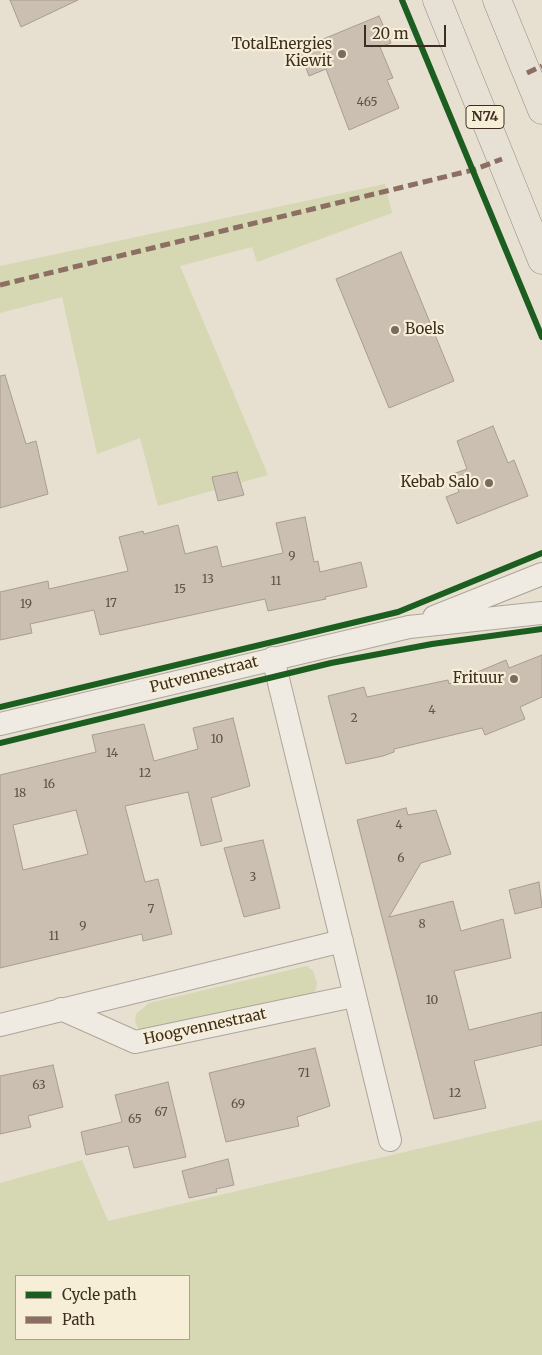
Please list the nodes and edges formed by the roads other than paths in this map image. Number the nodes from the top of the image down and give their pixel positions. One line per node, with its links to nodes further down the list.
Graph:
1 (437, 0): 4 (main road, N74)
2 (496, 0): 3 (main road)
3 (542, 110)
4 (542, 260)
5 (542, 574): 7 (street, Putvennestraat)
6 (542, 613): 7 (street, Putvennestraat)
7 (409, 627): 8 (street, Putvennestraat)
8 (273, 658): 9 (street, Putvennestraat); 10 (street)
9 (0, 724)
10 (342, 941): 11 (street); 12 (street)
11 (354, 996): 12 (street, Hoogvennestraat); 14 (street)
12 (62, 1009): 13 (street)
13 (0, 1025)
14 (390, 1140)

